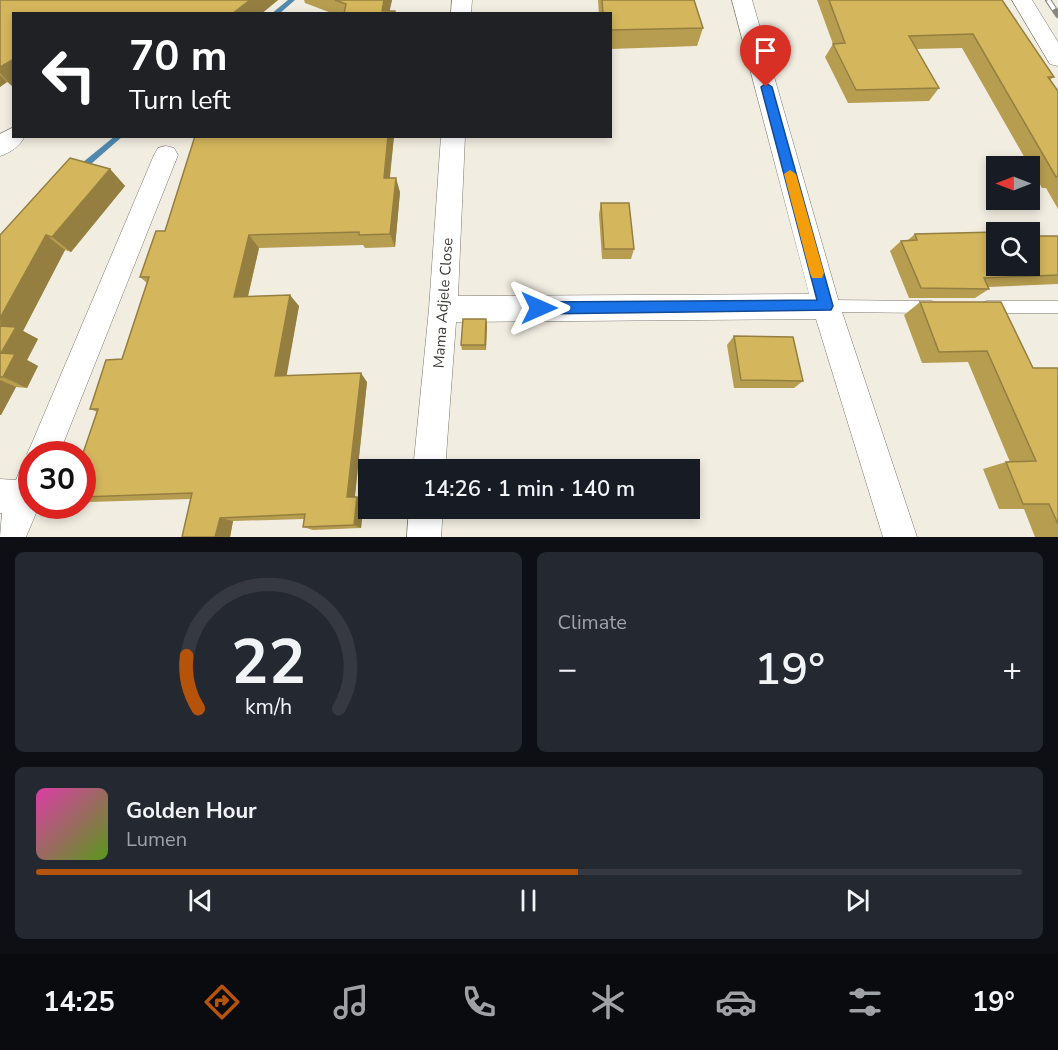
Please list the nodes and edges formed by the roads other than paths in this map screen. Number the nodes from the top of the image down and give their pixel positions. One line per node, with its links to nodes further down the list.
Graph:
1 (742, 0): 8 (street)
2 (1022, 0): 3 (street)
3 (1058, 59)
4 (12, 138): 6 (street)
5 (453, 138): 12 (street, Mama Adjele Close)
6 (0, 147)
7 (166, 155): 13 (street)
8 (826, 306): 9 (lane); 12 (street); 19 (street)
9 (942, 307)
10 (977, 307): 11 (lane)
11 (1058, 308)
12 (443, 309): 14 (street, Mama Adjele Close)
13 (48, 441)
14 (430, 459)
15 (18, 496): 17 (street)
16 (425, 519): 18 (street)
17 (9, 537)
18 (424, 537)
19 (900, 537)

